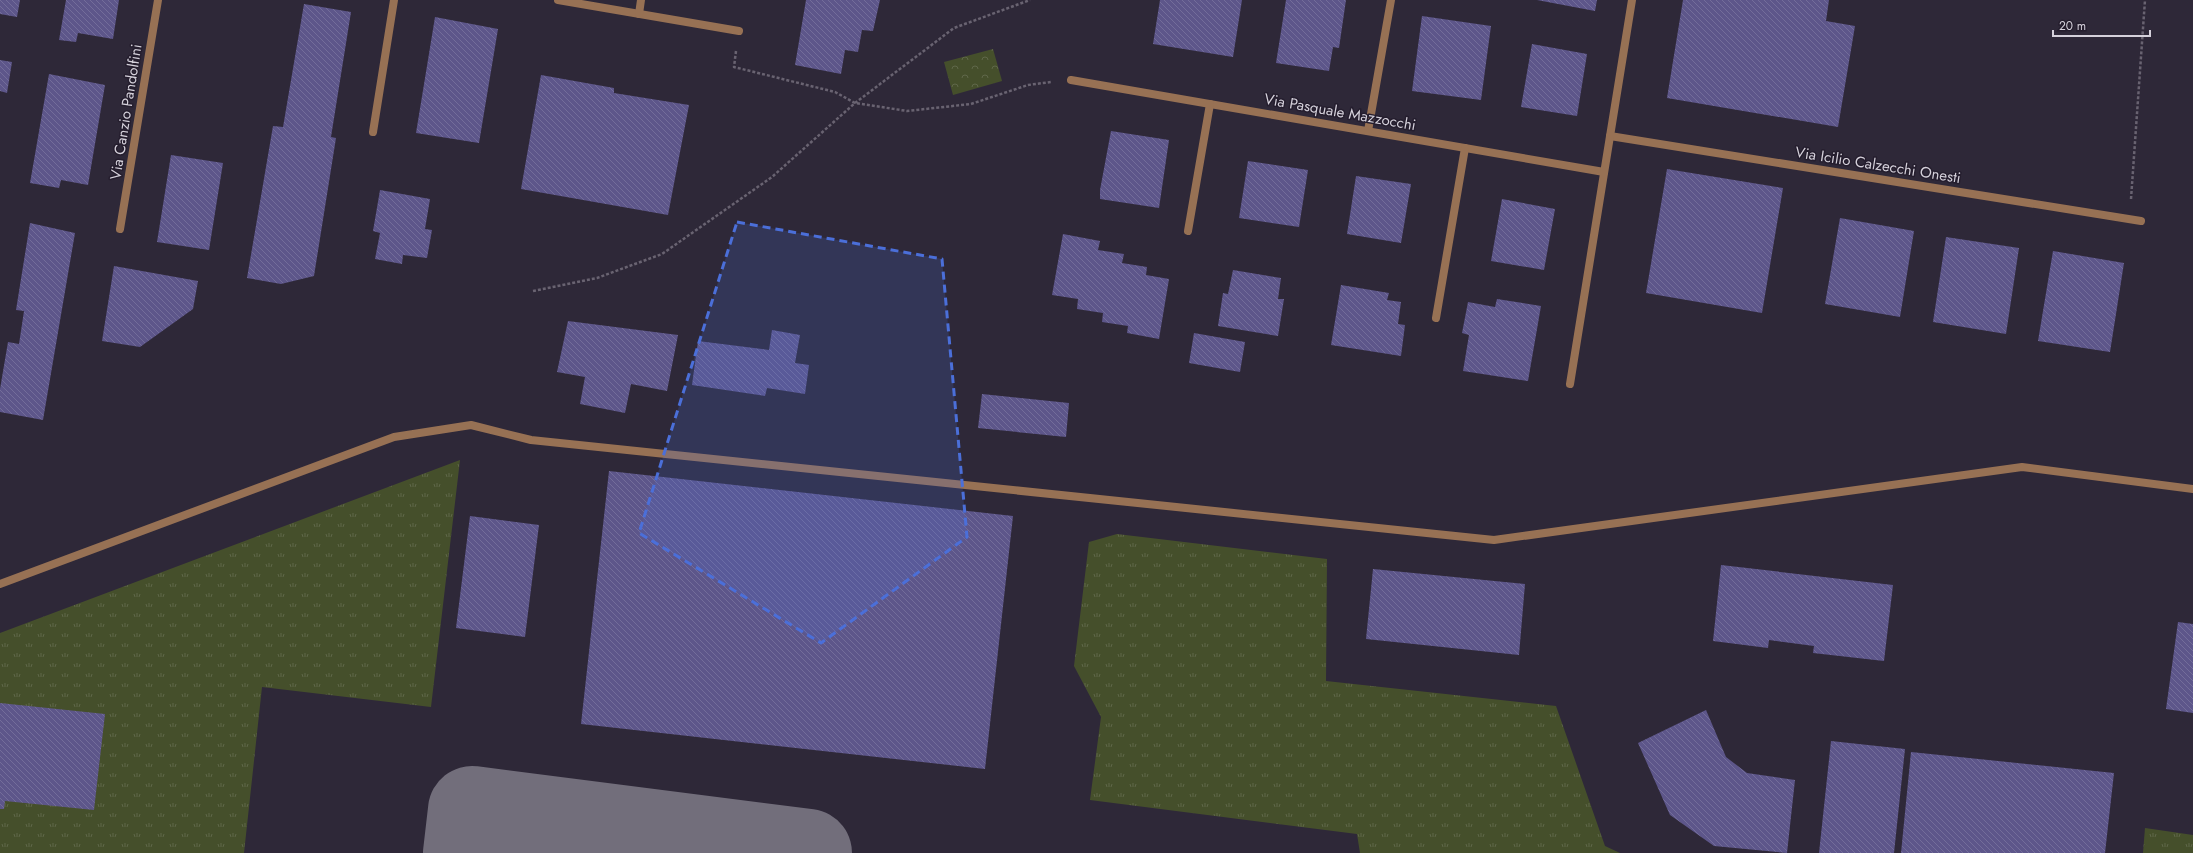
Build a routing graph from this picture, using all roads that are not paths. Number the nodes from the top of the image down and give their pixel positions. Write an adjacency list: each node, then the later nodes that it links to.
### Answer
1 (158, 0): 17 (street, Via Canzio Pandolfini)
2 (394, 0): 12 (street)
3 (558, 0): 7 (street)
4 (642, 0): 7 (street)
5 (1390, 0): 11 (street)
6 (1632, 0): 13 (street)
7 (639, 14): 8 (street)
8 (739, 31)
9 (1071, 80): 10 (street, Via Pasquale Mazzocchi)
10 (1210, 104): 11 (street, Via Pasquale Mazzocchi); 18 (street)
11 (1368, 131): 14 (street, Via Pasquale Mazzocchi)
12 (373, 132)
13 (1610, 136): 15 (street); 16 (street, Via Icilio Calzecchi Onesti)
14 (1465, 148): 15 (street, Via Pasquale Mazzocchi); 19 (street)
15 (1604, 172): 20 (street)
16 (2141, 221)
17 (120, 229)
18 (1188, 230)
19 (1436, 318)
20 (1570, 384)
21 (2193, 489): 22 (street)
22 (0, 584)

